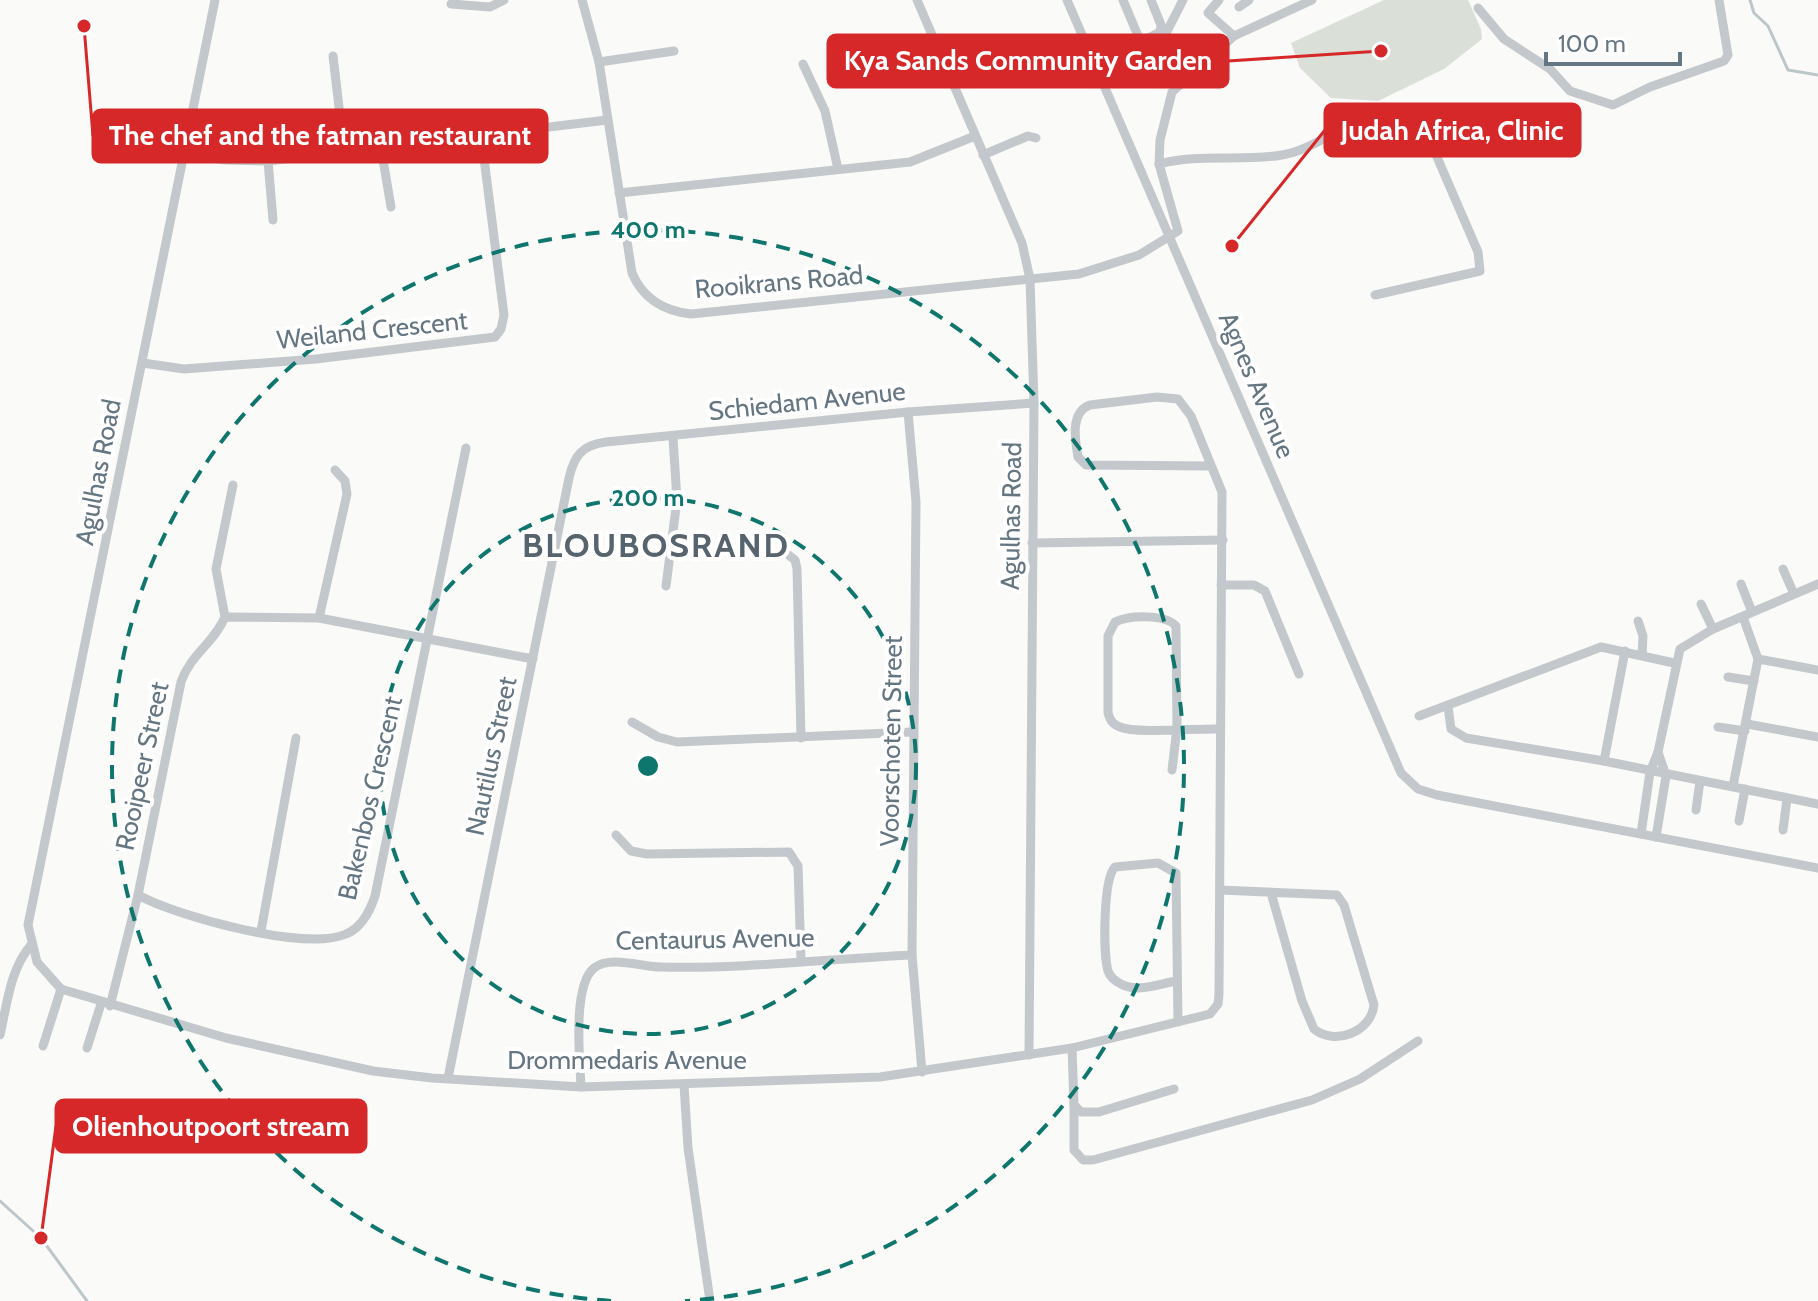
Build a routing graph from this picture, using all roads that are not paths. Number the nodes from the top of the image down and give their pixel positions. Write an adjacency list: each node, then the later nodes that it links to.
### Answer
1 (215, 0): 33 (street, Agulhas Road)
2 (504, 0): 14 (street)
3 (582, 0): 22 (street, Rooikrans Road)
4 (917, 0): 29 (street, Agulhas Road)
5 (1067, 0): 41 (street, Agnes Avenue)
6 (1123, 0): 18 (street)
7 (1151, 0): 18 (street)
8 (1183, 0): 24 (street)
9 (1219, 0): 17 (street)
10 (1249, 0): 15 (street)
11 (1312, 0): 13 (street)
12 (1719, 0): 16 (street)
13 (1297, 3): 17 (street)
14 (451, 4)
15 (1239, 7)
16 (1478, 8)
17 (1234, 36): 24 (street)
18 (1141, 43): 21 (street)
19 (674, 51): 22 (street)
20 (333, 56): 32 (street)
21 (1114, 56)
22 (599, 62): 26 (street, Rooikrans Road)
23 (803, 64): 37 (street)
24 (1176, 88): 36 (street)
25 (1459, 119): 27 (street)
26 (607, 120): 28 (street); 38 (street, Rooikrans Road)
27 (1424, 127): 36 (street); 43 (street)
28 (481, 135): 31 (street); 44 (street, Weiland Crescent)
29 (975, 136): 34 (street, Agulhas Road); 37 (street)
30 (1036, 138): 34 (street)
31 (381, 148): 32 (street); 39 (street)
32 (344, 150): 35 (street)
33 (183, 154): 35 (street); 44 (street, Agulhas Road)
34 (983, 155): 42 (street, Agulhas Road)
35 (268, 161): 40 (street)
36 (1159, 164): 41 (street)
37 (838, 169): 38 (street)
38 (619, 193): 42 (street, Rooikrans Road)
39 (391, 207)
40 (273, 220)
41 (1170, 239): 42 (street, Rooikrans Road); 102 (street, Agnes Avenue)
42 (1030, 279): 45 (street, Agulhas Road)
43 (1375, 295)
44 (143, 363): 110 (street, Agulhas Road)
45 (1034, 403): 46 (street, Schiedam Avenue); 54 (street, Agulhas Road)
46 (908, 412): 47 (street, Schiedam Avenue); 85 (street, Voorschoten Street)
47 (673, 438): 48 (street, Schiedam Avenue); 60 (street)
48 (586, 447): 71 (street, Nautilus Street)
49 (466, 448): 68 (street, Bakenbos Crescent)
50 (1211, 466): 50 (street); 53 (street)
51 (335, 470): 65 (street)
52 (233, 485): 64 (street)
53 (1223, 540): 54 (street); 59 (street)
54 (1032, 543): 123 (street, Agulhas Road)
55 (786, 553): 88 (street)
56 (1783, 569): 61 (street)
57 (1741, 584): 63 (street)
58 (1818, 584): 61 (street)
59 (1221, 585): 75 (street); 84 (street)
60 (666, 586)
61 (1794, 594): 63 (street)
62 (1701, 604): 67 (street)
63 (1748, 614): 67 (street); 72 (street)
64 (225, 617): 65 (street); 108 (street, Rooipeer Street)
65 (319, 618): 68 (street)
66 (1638, 621): 70 (street)
67 (1713, 629): 73 (street)
68 (428, 640): 71 (street); 109 (street, Bakenbos Crescent)
69 (1625, 651): 70 (street); 78 (street); 90 (street)
70 (1642, 655): 73 (street)
71 (533, 659): 125 (street, Nautilus Street)
72 (1758, 659): 74 (street); 77 (street)
73 (1674, 663): 89 (street)
74 (1818, 670)
75 (1299, 674)
76 (1728, 677): 77 (street)
77 (1754, 681): 83 (street)
78 (1448, 706): 79 (street); 90 (street)
79 (1419, 716)
80 (632, 722): 88 (street)
81 (1718, 727): 83 (street)
82 (1177, 728): 82 (street); 84 (street); 91 (street)
83 (1746, 728): 86 (street); 95 (street)
84 (1220, 729): 106 (street)
85 (912, 732): 88 (street); 111 (street, Voorschoten Street)
86 (1818, 737)
87 (296, 738): 109 (street)
88 (801, 738)
89 (1658, 752): 92 (street); 93 (street)
90 (1604, 761): 92 (street)
91 (1172, 770)
92 (1650, 772): 93 (street); 102 (street)
93 (1666, 776): 94 (street); 104 (street)
94 (1700, 781): 95 (street); 99 (street)
95 (1733, 786): 96 (street)
96 (1745, 789): 97 (street); 100 (street)
97 (1787, 799): 98 (street); 101 (street)
98 (1818, 804)
99 (1696, 810)
100 (1739, 821)
101 (1783, 830)
102 (1641, 834): 104 (street)
103 (616, 835): 112 (street)
104 (1656, 837): 105 (street)
105 (1818, 868)
106 (1220, 890): 107 (street); 117 (street, Drommedaris Avenue)
107 (1271, 893): 107 (street)
108 (138, 895): 109 (street, Bakenbos Crescent); 116 (street, Rooipeer Street)
109 (261, 931)
110 (32, 949): 114 (street); 115 (street)
111 (912, 955): 112 (street, Centaurus Avenue); 124 (street, Voorschoten Street)
112 (801, 960): 127 (street, Centaurus Avenue)
113 (1176, 981): 113 (street); 117 (street)
114 (61, 989): 116 (street, Drommedaris Avenue); 120 (street)
115 (4, 1001): 118 (street)
116 (106, 1005): 121 (street, Rooipeer Street); 125 (street, Drommedaris Avenue)
117 (1178, 1022): 122 (street, Drommedaris Avenue)
118 (0, 1035)
119 (1418, 1041): 129 (street)
120 (43, 1046)
121 (87, 1048)
122 (1072, 1048): 123 (street, Drommedaris Avenue); 129 (street)
123 (1029, 1055): 124 (street, Drommedaris Avenue)
124 (922, 1072): 126 (street, Drommedaris Avenue)
125 (448, 1078): 127 (street, Drommedaris Avenue)
126 (684, 1085): 127 (street, Drommedaris Avenue); 130 (street)
127 (581, 1087)
128 (1174, 1089): 129 (street)
129 (1074, 1105)
130 (710, 1301)

